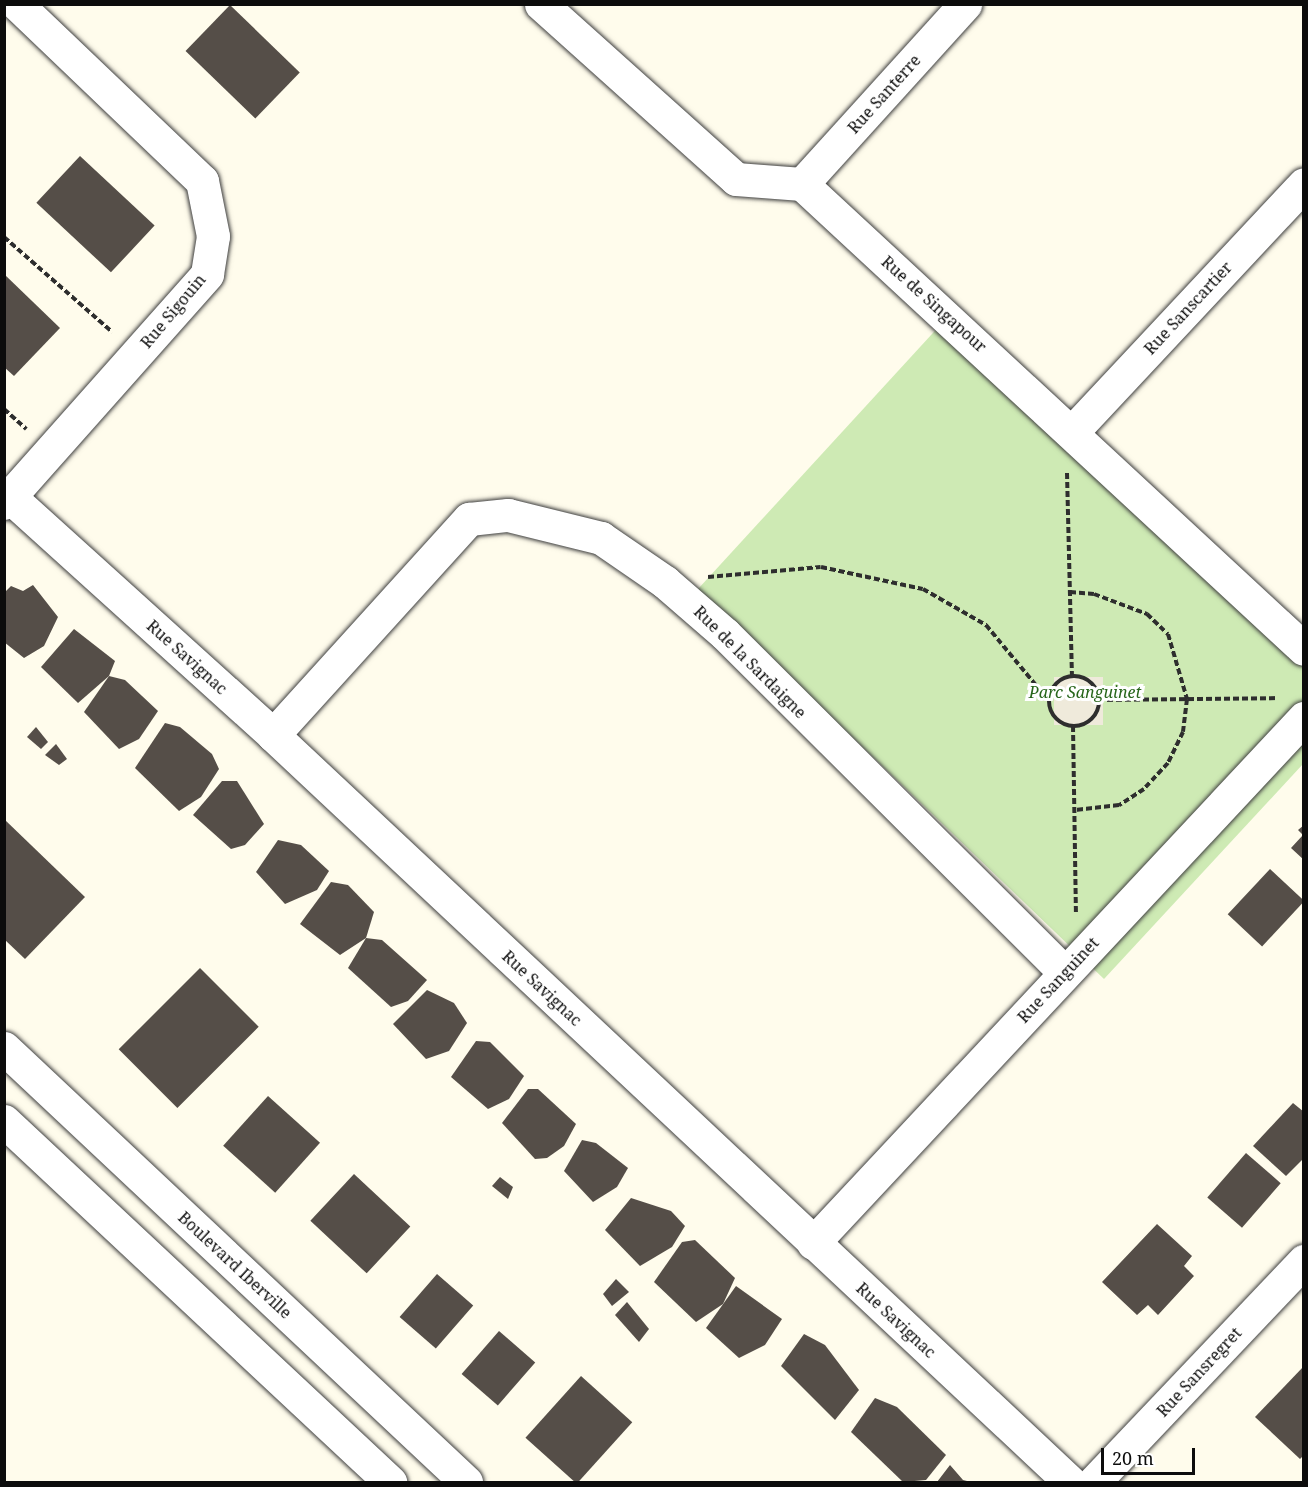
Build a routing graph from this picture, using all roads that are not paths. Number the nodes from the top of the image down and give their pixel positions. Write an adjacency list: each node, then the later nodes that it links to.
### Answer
1 (17, 4): 7 (street, Rue Sigouin)
2 (542, 4): 4 (street)
3 (965, 4): 4 (street, Rue Santerre)
4 (802, 184): 6 (street, Rue de Singapour)
5 (1304, 184): 6 (street, Rue Sanscartier)
6 (1069, 428): 8 (street, Rue de Singapour)
7 (7, 500): 10 (street, Rue Savignac)
8 (1304, 649)
9 (1298, 708): 11 (street, Rue Sanguinet)
10 (273, 735): 11 (street, Rue de la Sardaigne); 14 (street, Rue Savignac)
11 (1070, 966): 14 (street, Rue Sanguinet)
12 (4, 1048): 17 (street, Boulevard Iberville)
13 (4, 1121): 16 (street)
14 (813, 1243): 18 (street, Rue Savignac)
15 (1304, 1261): 19 (street, Rue Sansregret)
16 (390, 1482)
17 (466, 1482)
18 (1070, 1482)
19 (1094, 1482)

